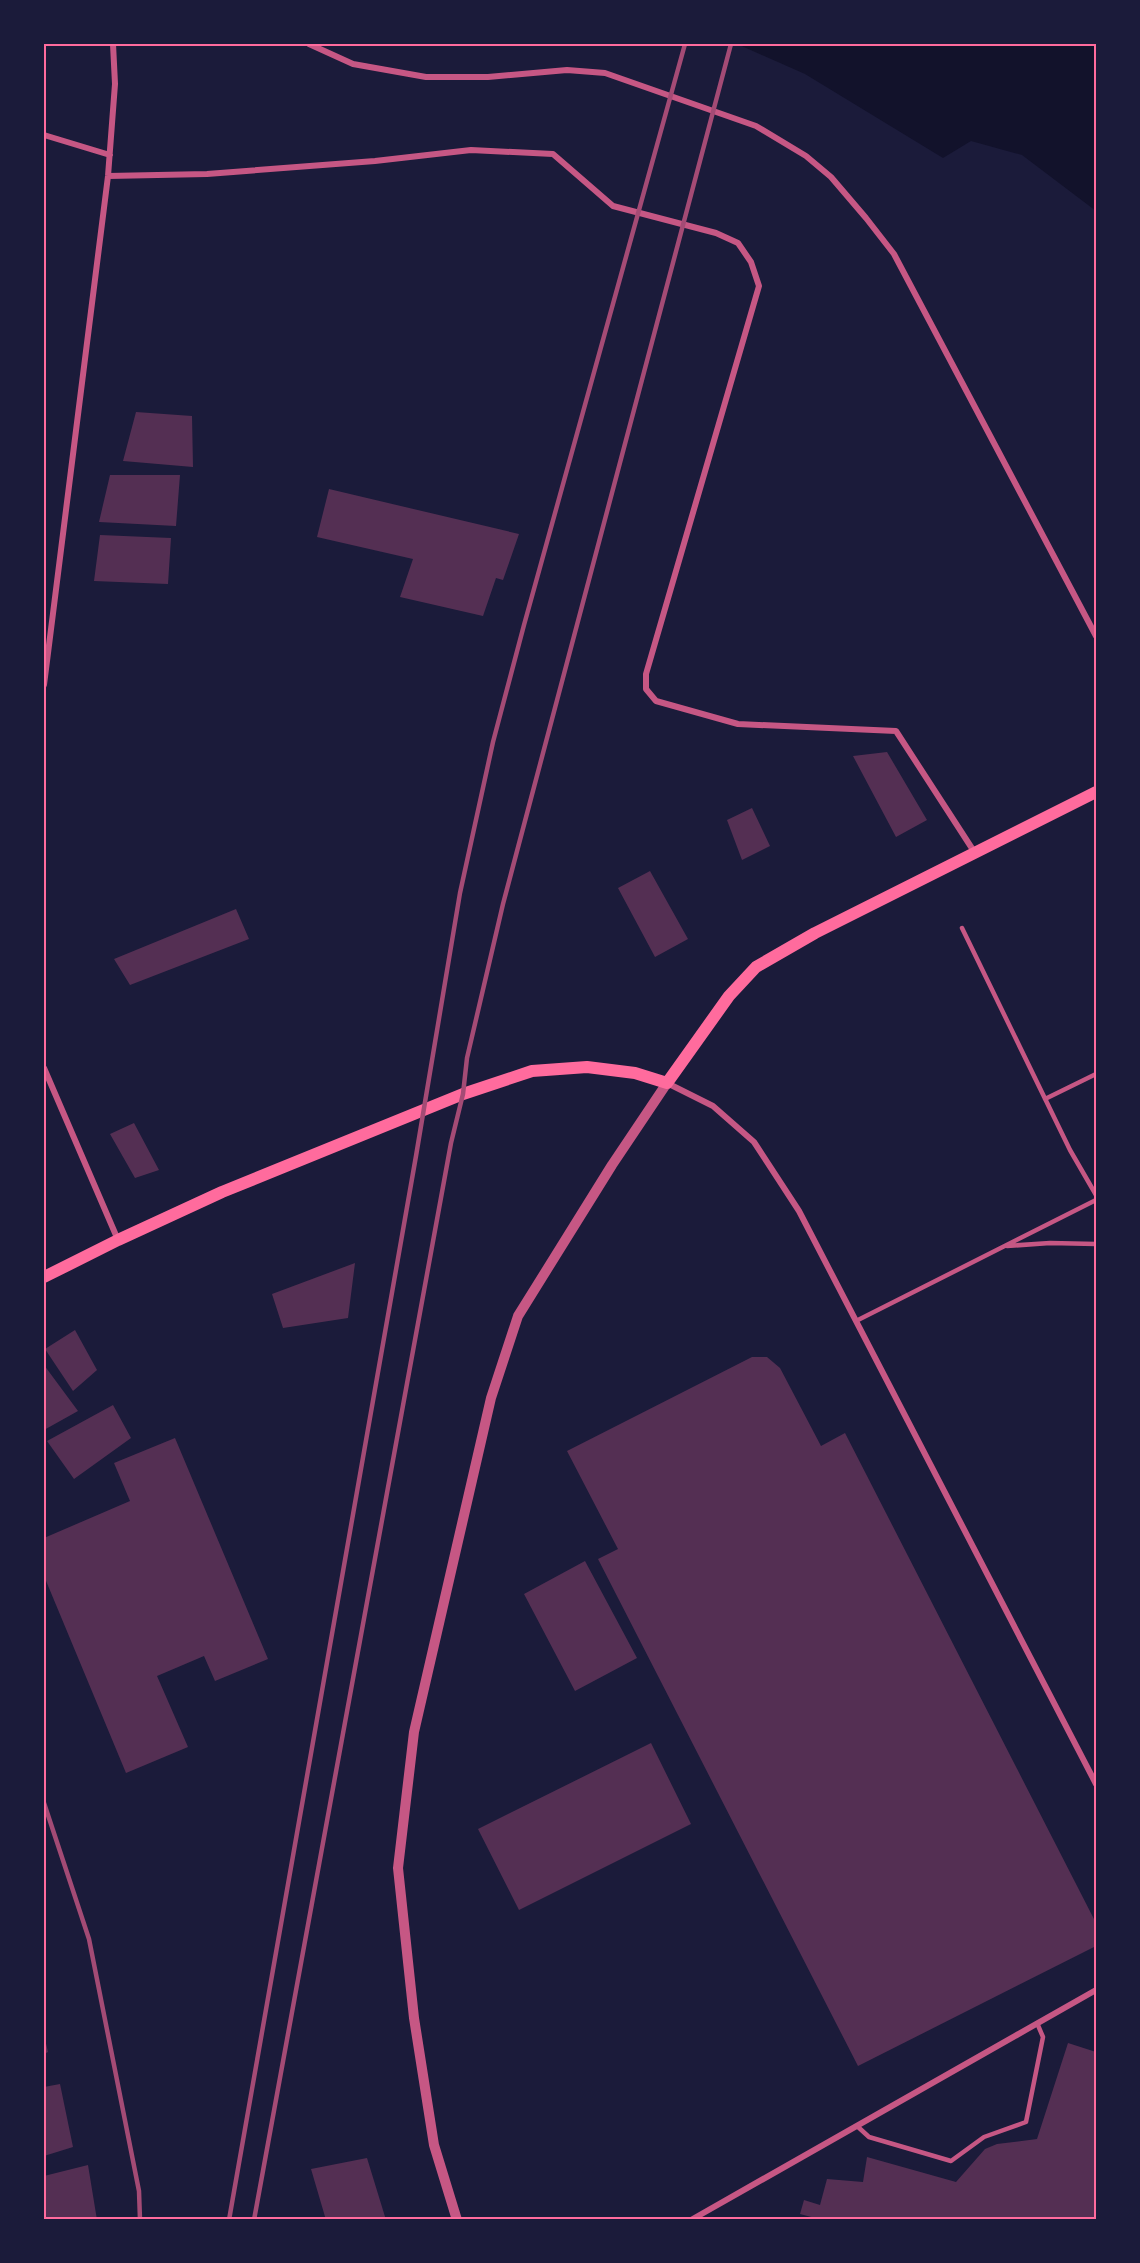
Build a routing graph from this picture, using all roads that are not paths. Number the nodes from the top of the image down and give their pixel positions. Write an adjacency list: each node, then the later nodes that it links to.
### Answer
1 (113, 44): 4 (street)
2 (309, 44): 6 (street)
3 (44, 135): 4 (street)
4 (110, 155): 5 (street)
5 (108, 176): 7 (street); 9 (street)
6 (1096, 636)
7 (44, 685)
8 (1096, 792): 9 (main road)
9 (975, 853): 13 (main road)
10 (962, 928): 14 (lane)
11 (44, 1068): 16 (street)
12 (1096, 1074): 14 (lane)
13 (667, 1083): 16 (main road); 20 (street); 25 (street)
14 (1045, 1099): 15 (lane)
15 (1096, 1198): 18 (lane)
16 (118, 1240): 19 (main road)
17 (1096, 1244): 18 (lane)
18 (1004, 1246): 20 (lane)
19 (44, 1277)
20 (856, 1321): 21 (street)
21 (1096, 1784)
22 (1096, 1990): 23 (street)
23 (1037, 2023): 24 (street); 24 (lane)
24 (857, 2126): 26 (street)
25 (457, 2220)
26 (691, 2220)

